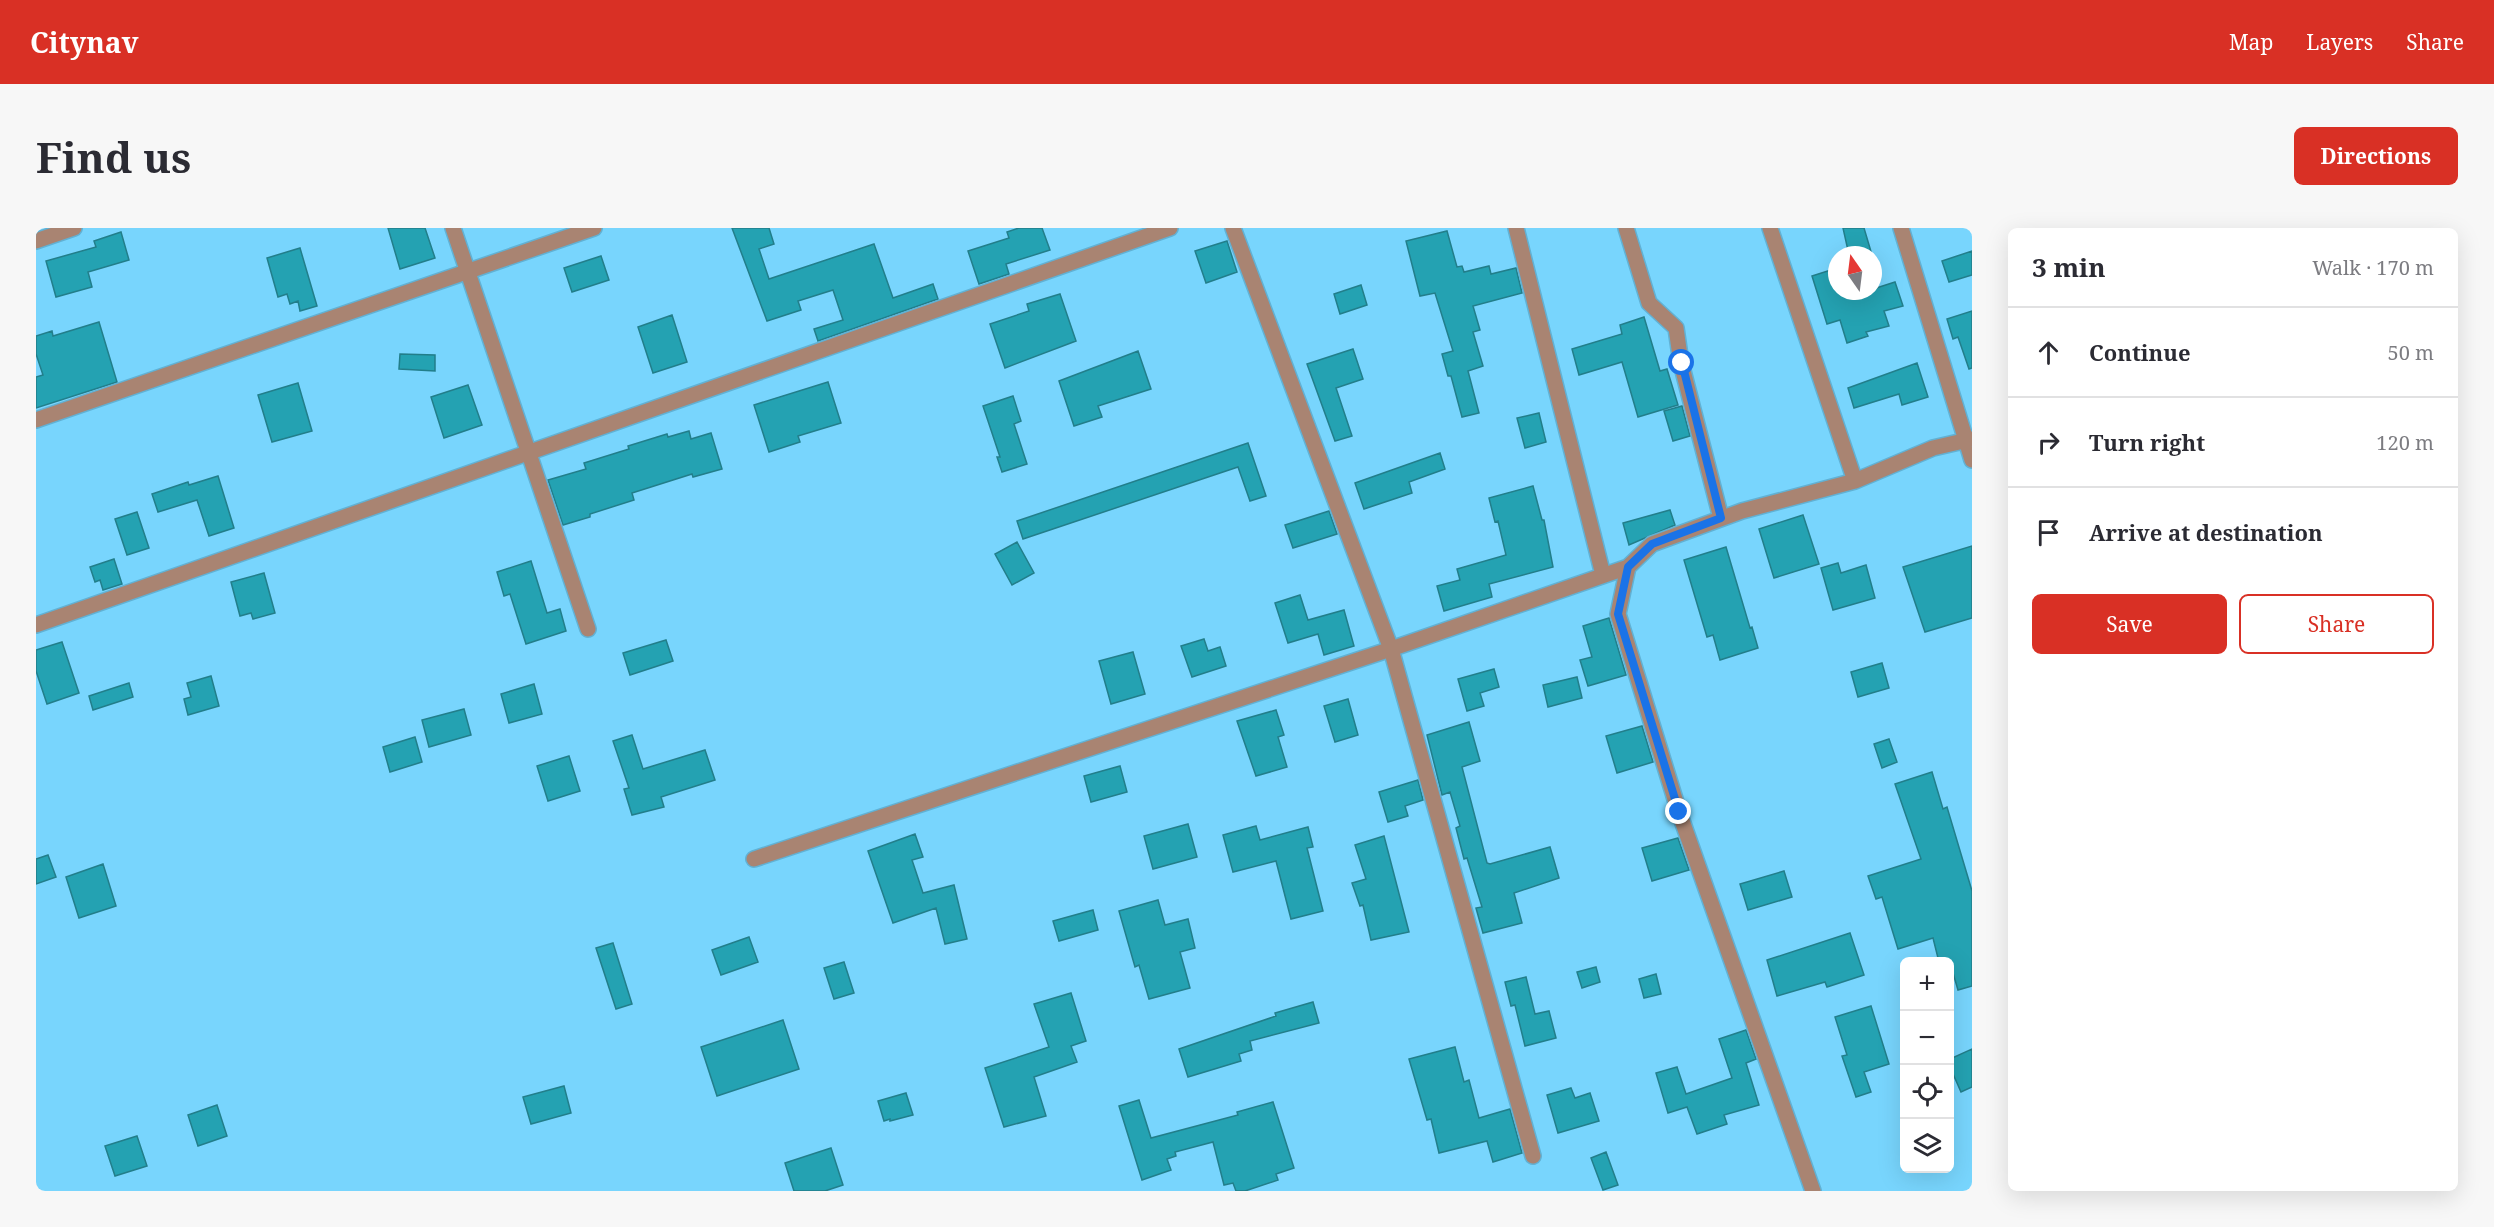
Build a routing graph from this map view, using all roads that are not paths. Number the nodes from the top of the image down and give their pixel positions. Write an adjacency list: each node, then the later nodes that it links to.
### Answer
1 (74, 228): 10 (street)
2 (453, 228): 11 (street)
3 (594, 228): 11 (street)
4 (1170, 228): 14 (street)
5 (1233, 228): 22 (street)
6 (1516, 228): 19 (street)
7 (1626, 228): 17 (street)
8 (1770, 228): 16 (street)
9 (1902, 228): 13 (street)
10 (36, 241)
11 (466, 272): 12 (street); 14 (street)
12 (36, 420)
13 (1969, 440): 15 (street); 16 (street)
14 (529, 454): 20 (street); 21 (street)
15 (1972, 460)
16 (1855, 480): 17 (street)
17 (1721, 518): 18 (street)
18 (1628, 567): 19 (street); 25 (street)
19 (1603, 575): 22 (street)
20 (36, 625)
21 (588, 629)
22 (1391, 649): 23 (street); 24 (street)
23 (754, 859)
24 (1533, 1156)
25 (1813, 1191)

